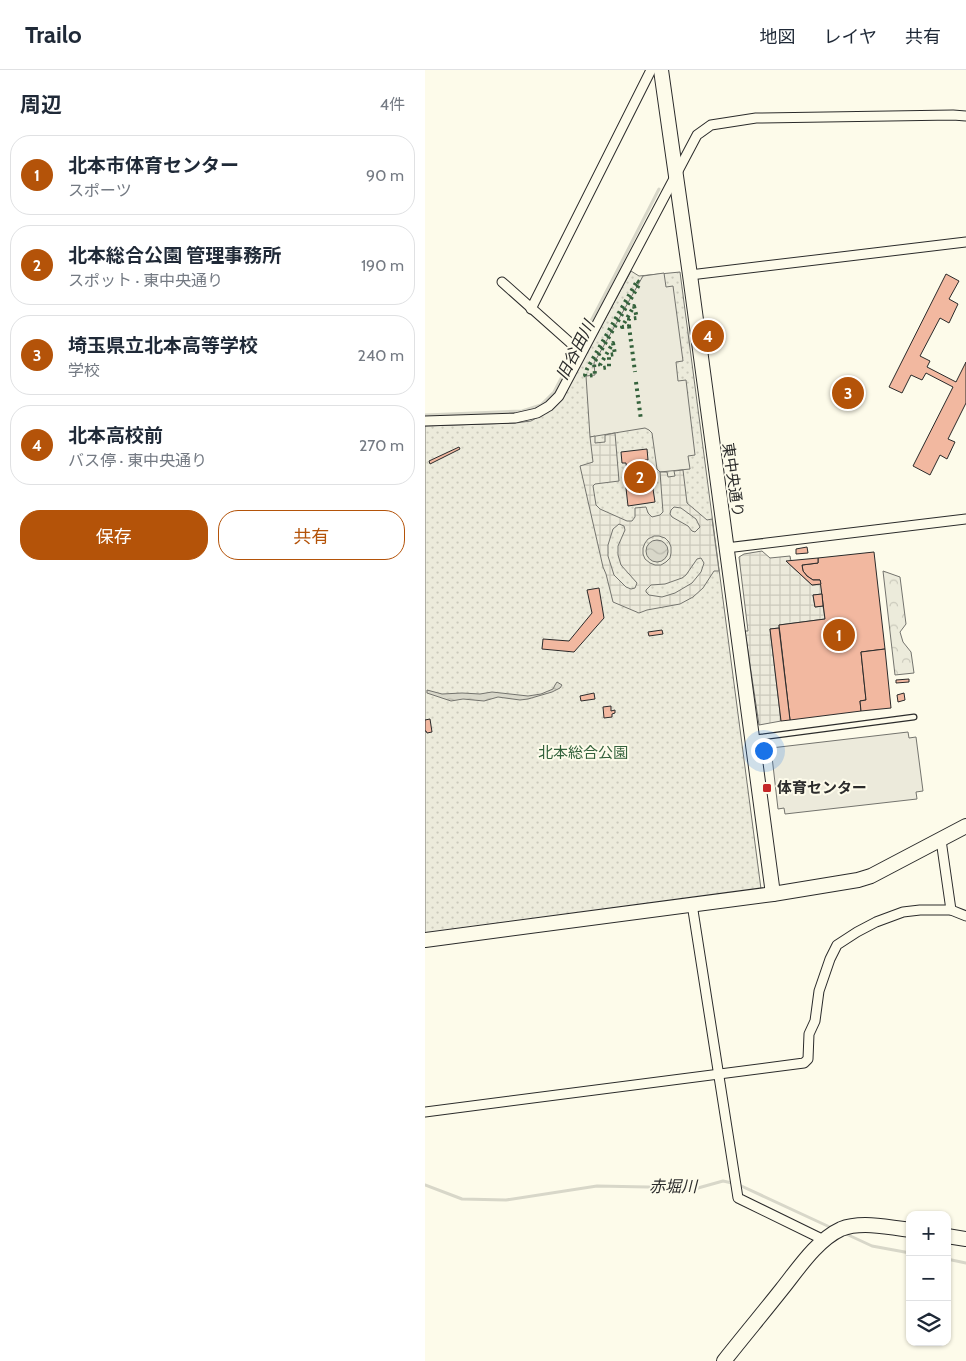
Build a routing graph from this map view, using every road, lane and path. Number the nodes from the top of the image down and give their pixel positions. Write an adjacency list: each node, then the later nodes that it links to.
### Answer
1 (651, 70): 8 (street)
2 (661, 70): 4 (street, 東中央通り)
3 (966, 116): 4 (street)
4 (676, 174): 6 (street, 東中央通り); 9 (street)
5 (966, 242): 6 (street)
6 (690, 275): 12 (street, 東中央通り)
7 (502, 282): 8 (street)
8 (531, 309): 9 (street)
9 (582, 350): 10 (street)
10 (425, 421)
11 (966, 519): 12 (street)
12 (726, 548): 14 (street, 東中央通り)
13 (914, 717): 14 (lane)
14 (752, 738): 17 (street, 東中央通り)
15 (966, 826): 16 (street)
16 (941, 840): 17 (street); 19 (street)
17 (773, 894): 18 (street)
18 (692, 904): 21 (street); 22 (street)
19 (951, 910): 20 (street); 22 (street)
20 (966, 916)
21 (425, 940)
22 (719, 1074): 23 (street); 27 (street)
23 (425, 1112)
24 (906, 1229): 27 (street)
25 (951, 1237): 26 (street)
26 (966, 1239)
27 (824, 1240): 28 (street)
28 (724, 1361)

